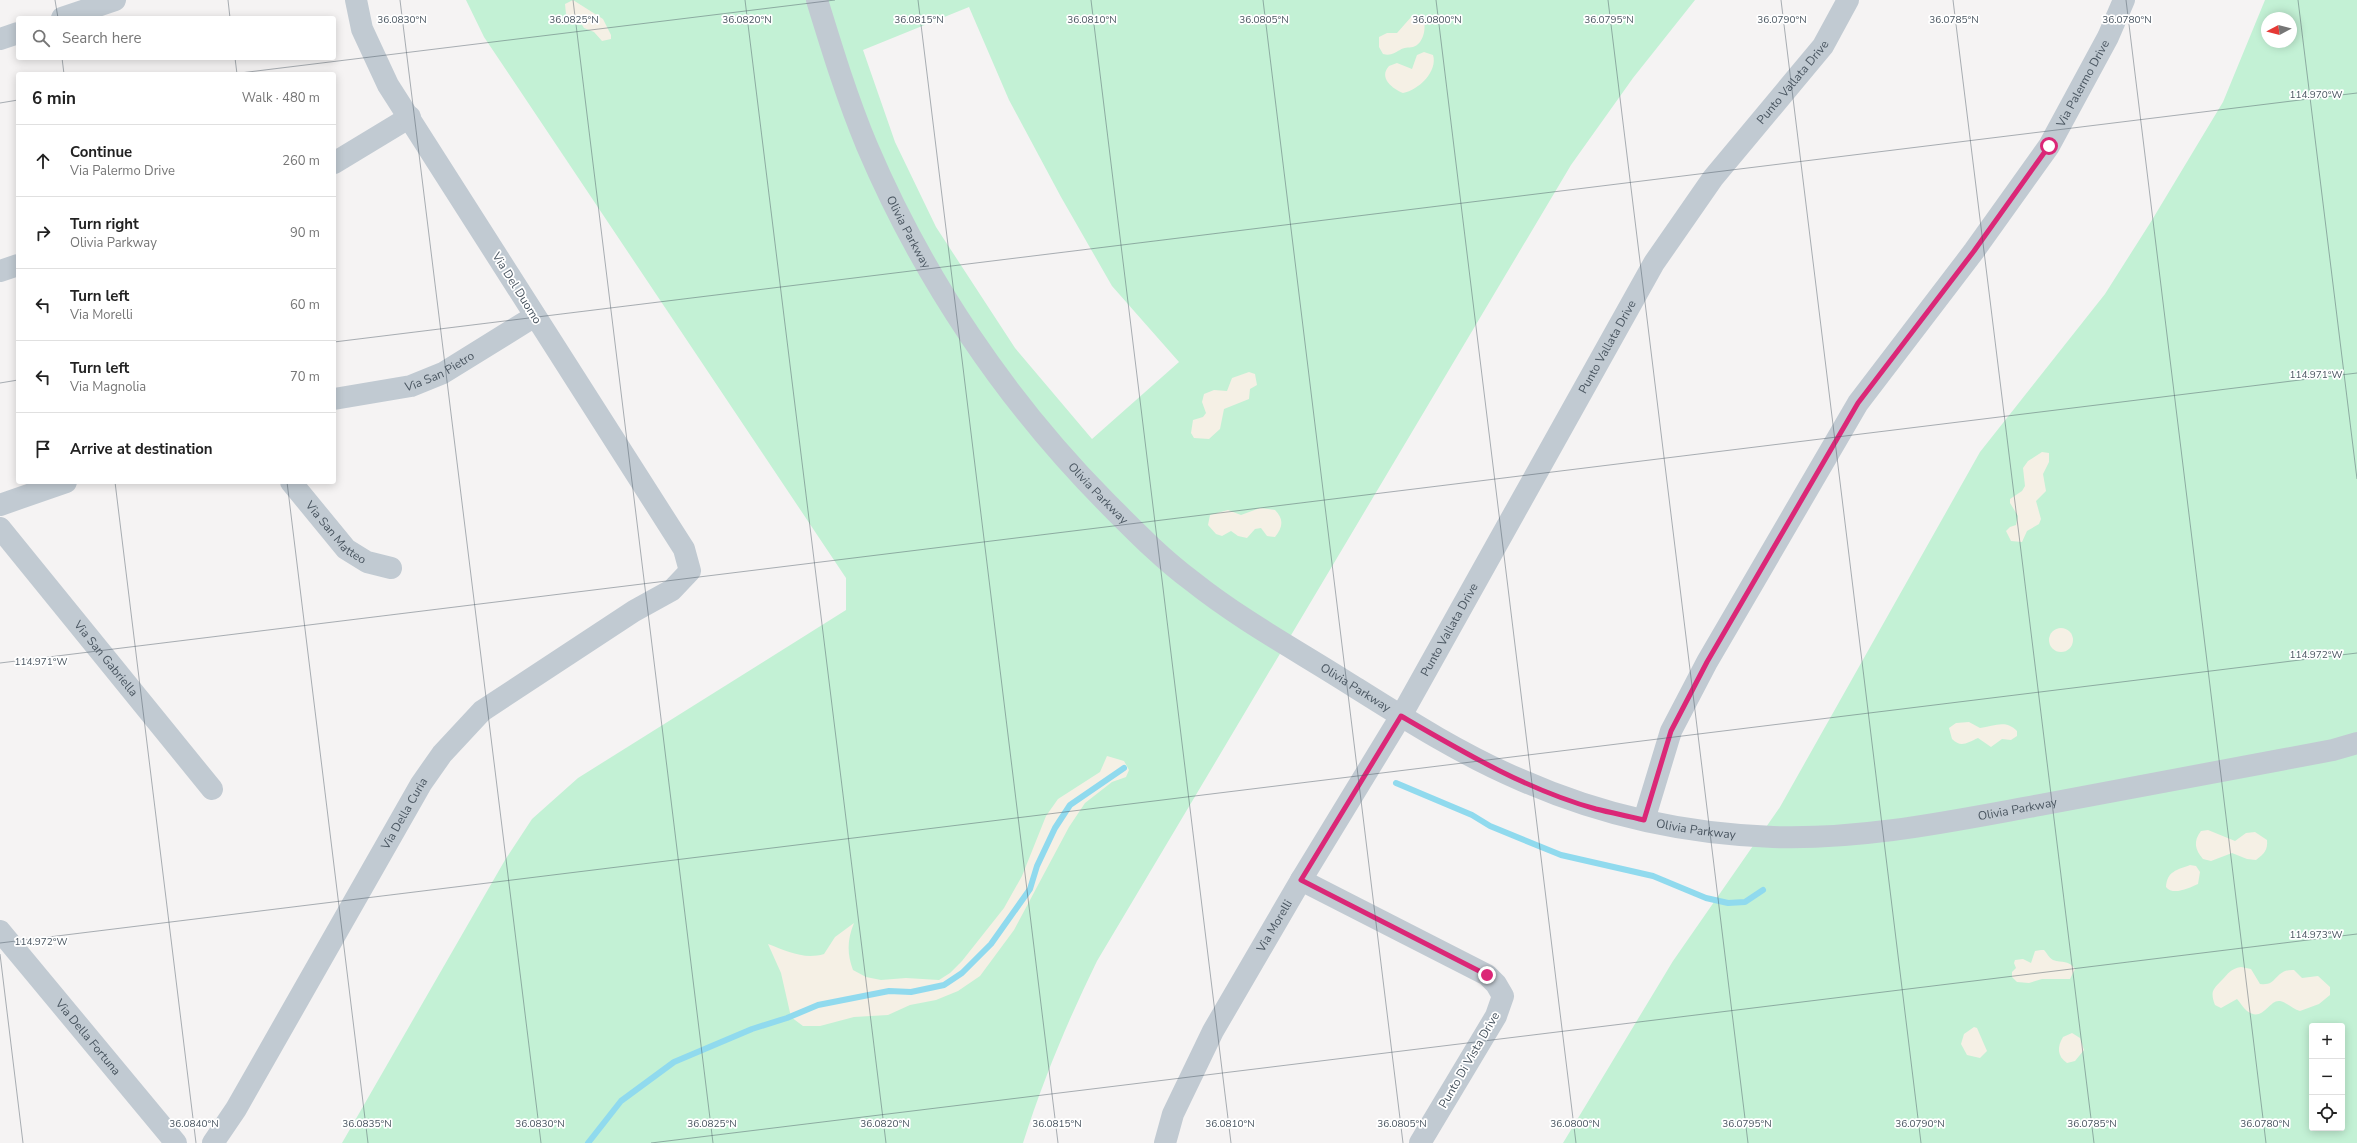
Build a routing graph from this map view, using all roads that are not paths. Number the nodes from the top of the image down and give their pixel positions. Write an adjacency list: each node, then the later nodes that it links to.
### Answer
1 (115, 0): 6 (street)
2 (356, 0): 9 (street, Via Del Duomo)
3 (817, 0): 21 (street, Olivia Parkway)
4 (1848, 0): 21 (street, Punto Vallata Drive)
5 (2124, 0): 24 (street, Via Palermo Drive)
6 (68, 16)
7 (16, 34): 8 (street)
8 (0, 39)
9 (410, 117): 10 (street); 13 (street, Via Del Duomo)
10 (336, 162)
11 (16, 266): 12 (street)
12 (0, 271)
13 (535, 316): 14 (street, Via San Pietro); 20 (street, Via Del Duomo)
14 (336, 399)
15 (60, 484): 17 (street)
16 (293, 484): 19 (street, Via San Matteo)
17 (0, 505)
18 (0, 528): 23 (street, Via San Gabriella)
19 (391, 568)
20 (690, 571): 28 (street, Via Della Curia)
21 (1401, 716): 24 (street, Olivia Parkway); 25 (street, Via Morelli)
22 (2357, 743): 24 (street, Olivia Parkway)
23 (212, 789)
24 (1644, 820)
25 (1301, 880): 29 (street, Via Morelli); 30 (street, Punto Di Vista Drive)
26 (0, 931): 27 (street, Via Della Fortuna)
27 (176, 1143)
28 (213, 1143)
29 (1165, 1143)
30 (1420, 1143)

